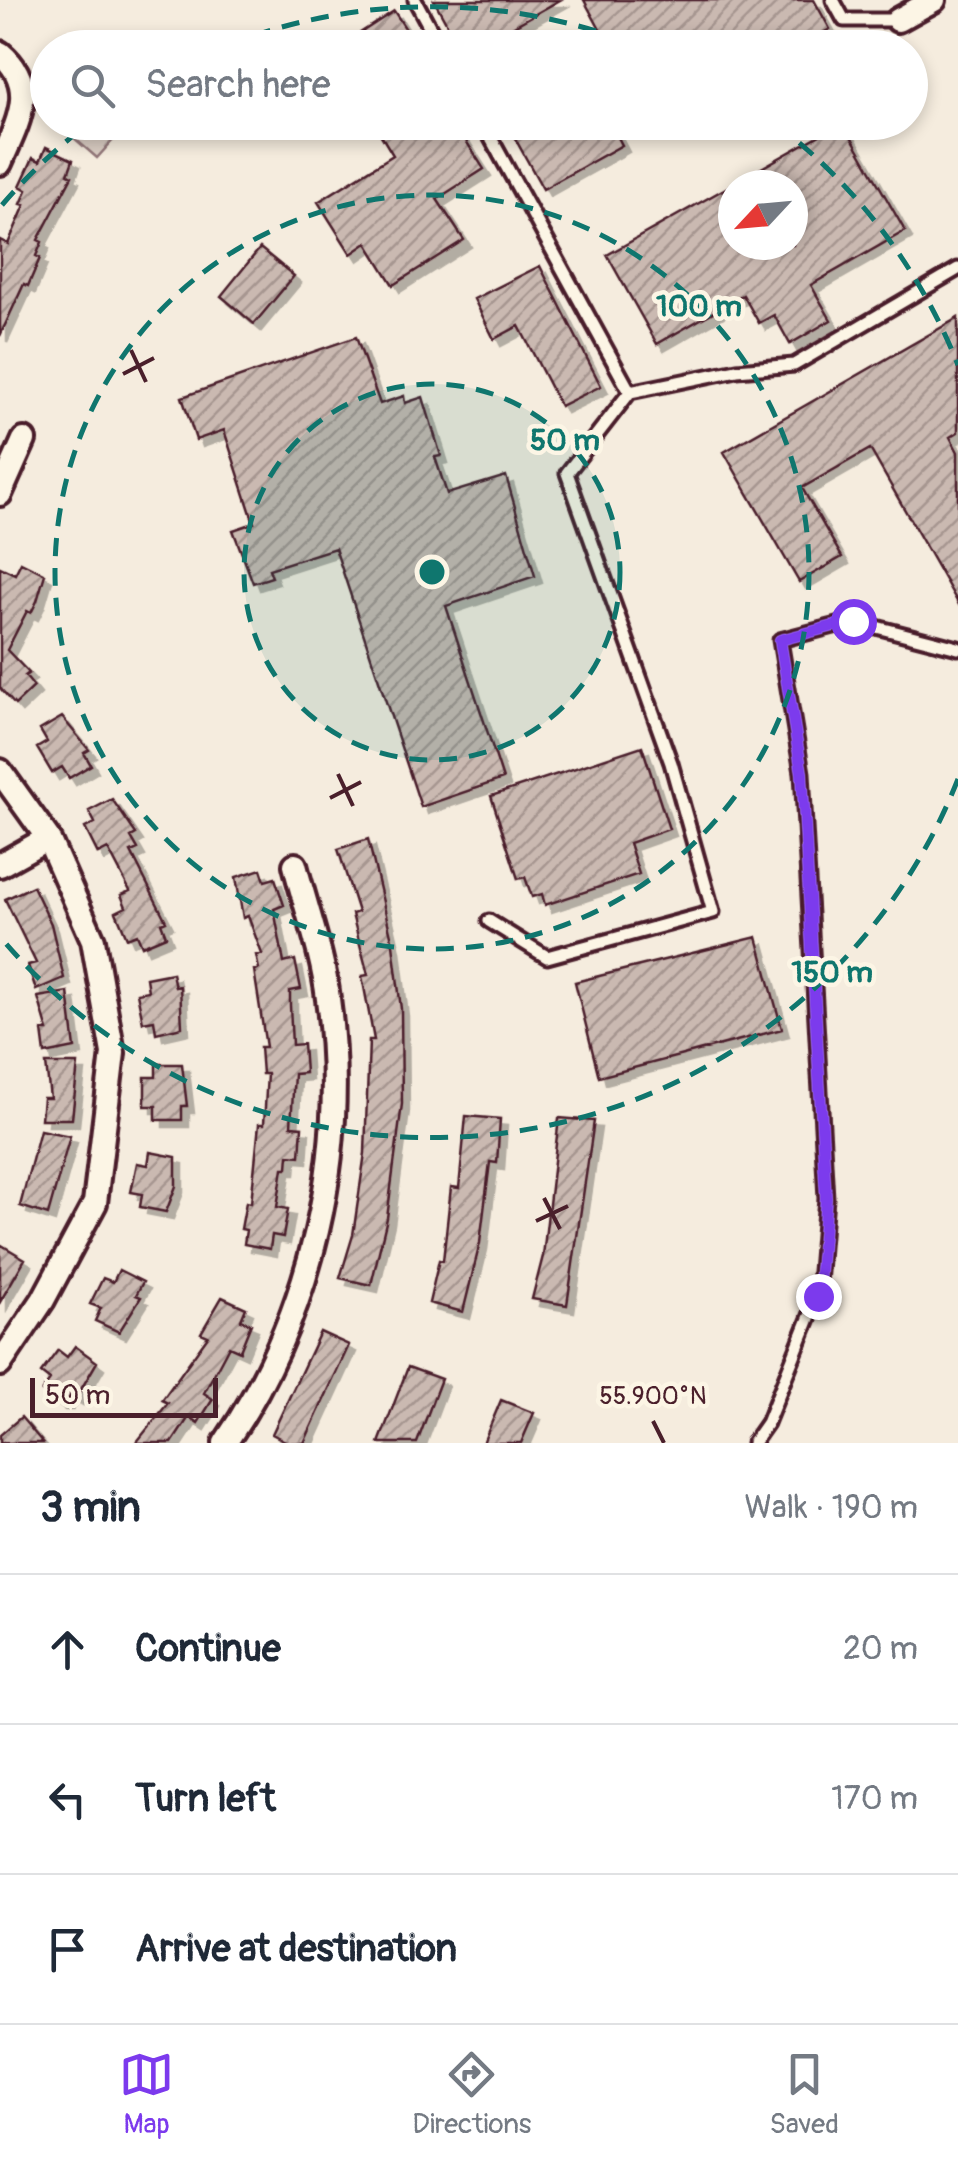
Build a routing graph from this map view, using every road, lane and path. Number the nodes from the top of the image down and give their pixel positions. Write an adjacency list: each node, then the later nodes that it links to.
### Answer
1 (416, 0): 5 (lane)
2 (833, 0): 4 (lane)
3 (934, 0): 4 (street)
4 (898, 20)
5 (432, 30)
6 (0, 53): 8 (street)
7 (492, 140): 10 (lane)
8 (0, 164)
9 (958, 269): 10 (lane)
10 (630, 392): 18 (lane)
11 (24, 440): 12 (street)
12 (0, 494)
13 (958, 648): 21 (lane)
14 (0, 771): 15 (street)
15 (48, 838): 16 (street); 19 (street)
16 (0, 866)
17 (295, 866): 20 (street)
18 (489, 921)
19 (0, 1364)
20 (225, 1443)
21 (753, 1443)

